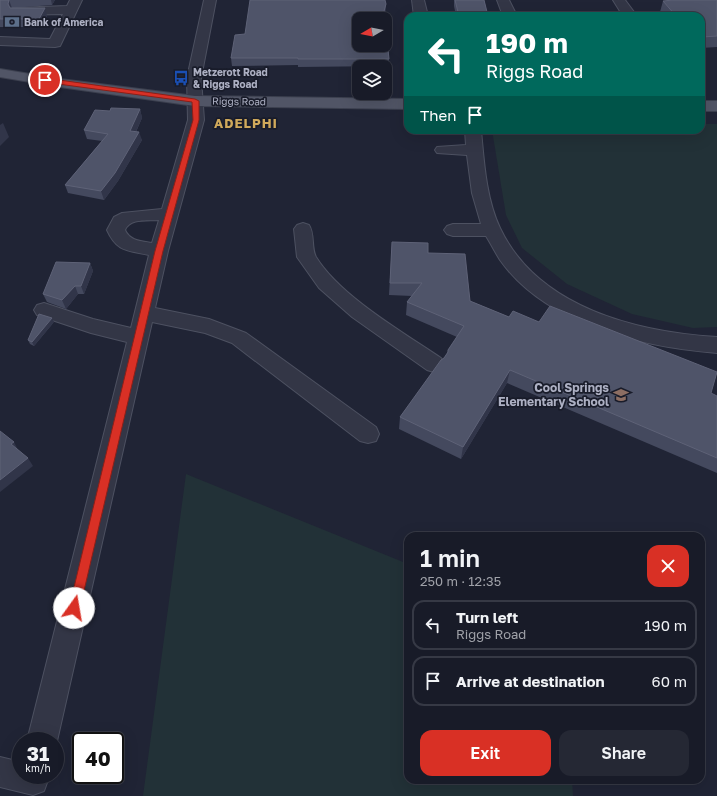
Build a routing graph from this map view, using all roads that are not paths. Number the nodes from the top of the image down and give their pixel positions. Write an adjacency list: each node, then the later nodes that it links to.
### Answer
1 (210, 0): 12 (street)
2 (418, 0): 7 (street)
3 (503, 0): 8 (street)
4 (619, 0): 9 (street)
5 (73, 5): 6 (street); 10 (street)
6 (18, 11)
7 (420, 12)
8 (508, 12)
9 (627, 12)
10 (0, 41)
11 (0, 72): 12 (main road, Riggs Road)
12 (195, 101): 13 (main road, Riggs Road); 19 (street)
13 (404, 104)
14 (705, 106): 15 (main road)
15 (717, 106)
16 (473, 134): 18 (street)
17 (443, 150): 18 (street)
18 (475, 150): 22 (street)
19 (170, 214): 23 (street); 23 (street)
20 (303, 229): 27 (street)
21 (453, 230): 22 (street)
22 (492, 230): 26 (street)
23 (159, 251): 25 (street)
24 (44, 310): 25 (street)
25 (142, 325): 28 (street); 29 (street)
26 (717, 345)
27 (434, 364)
28 (368, 434)
29 (44, 732)
30 (0, 772): 31 (street)
31 (12, 776)

